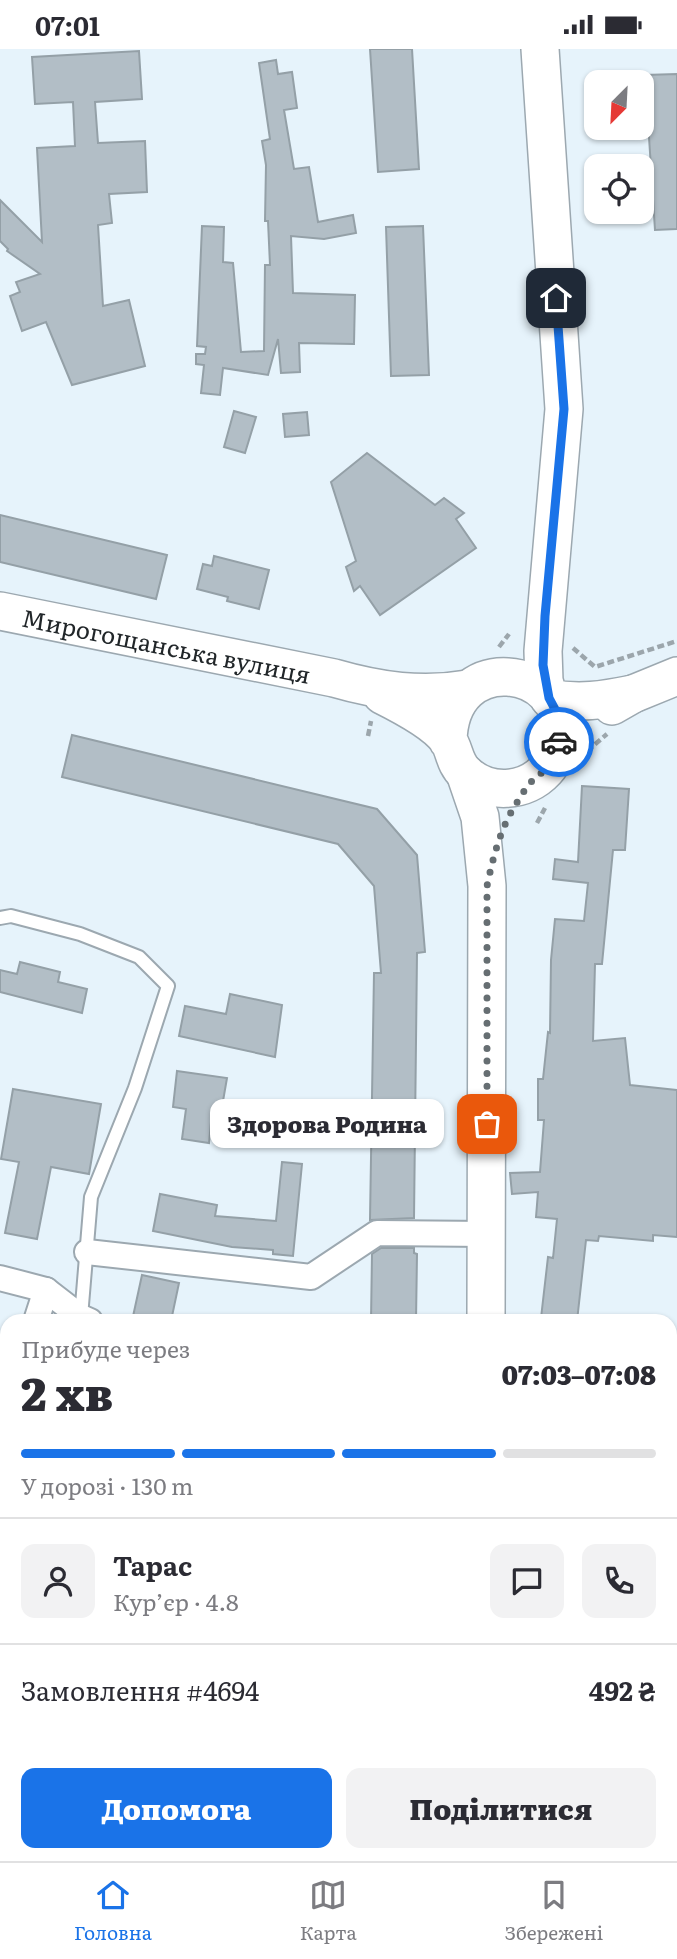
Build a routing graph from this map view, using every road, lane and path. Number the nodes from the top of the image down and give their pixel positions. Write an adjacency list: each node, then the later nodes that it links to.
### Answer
1 (540, 49): 3 (main road)
2 (0, 611): 9 (main road, Мирогощанська вулиця)
3 (545, 616): 7 (main road); 10 (main road)
4 (677, 641): 5 (path)
5 (568, 644)
6 (677, 676): 8 (main road)
7 (480, 683): 9 (main road); 10 (main road); 12 (main road)
8 (633, 694): 10 (main road); 13 (main road)
9 (360, 695): 11 (path); 12 (main road)
10 (549, 698): 13 (main road)
11 (368, 736)
12 (449, 741): 14 (main road)
13 (559, 747): 15 (main road)
14 (465, 773): 15 (main road); 16 (main road)
15 (531, 782): 16 (main road)
16 (487, 886): 18 (main road)
17 (0, 918): 19 (lane)
18 (487, 1234): 19 (street); 25 (main road)
19 (86, 1252): 24 (lane)
20 (0, 1278): 21 (street)
21 (47, 1290): 22 (street); 23 (street)
22 (38, 1314)
23 (79, 1314)
24 (86, 1314)
25 (486, 1314)

